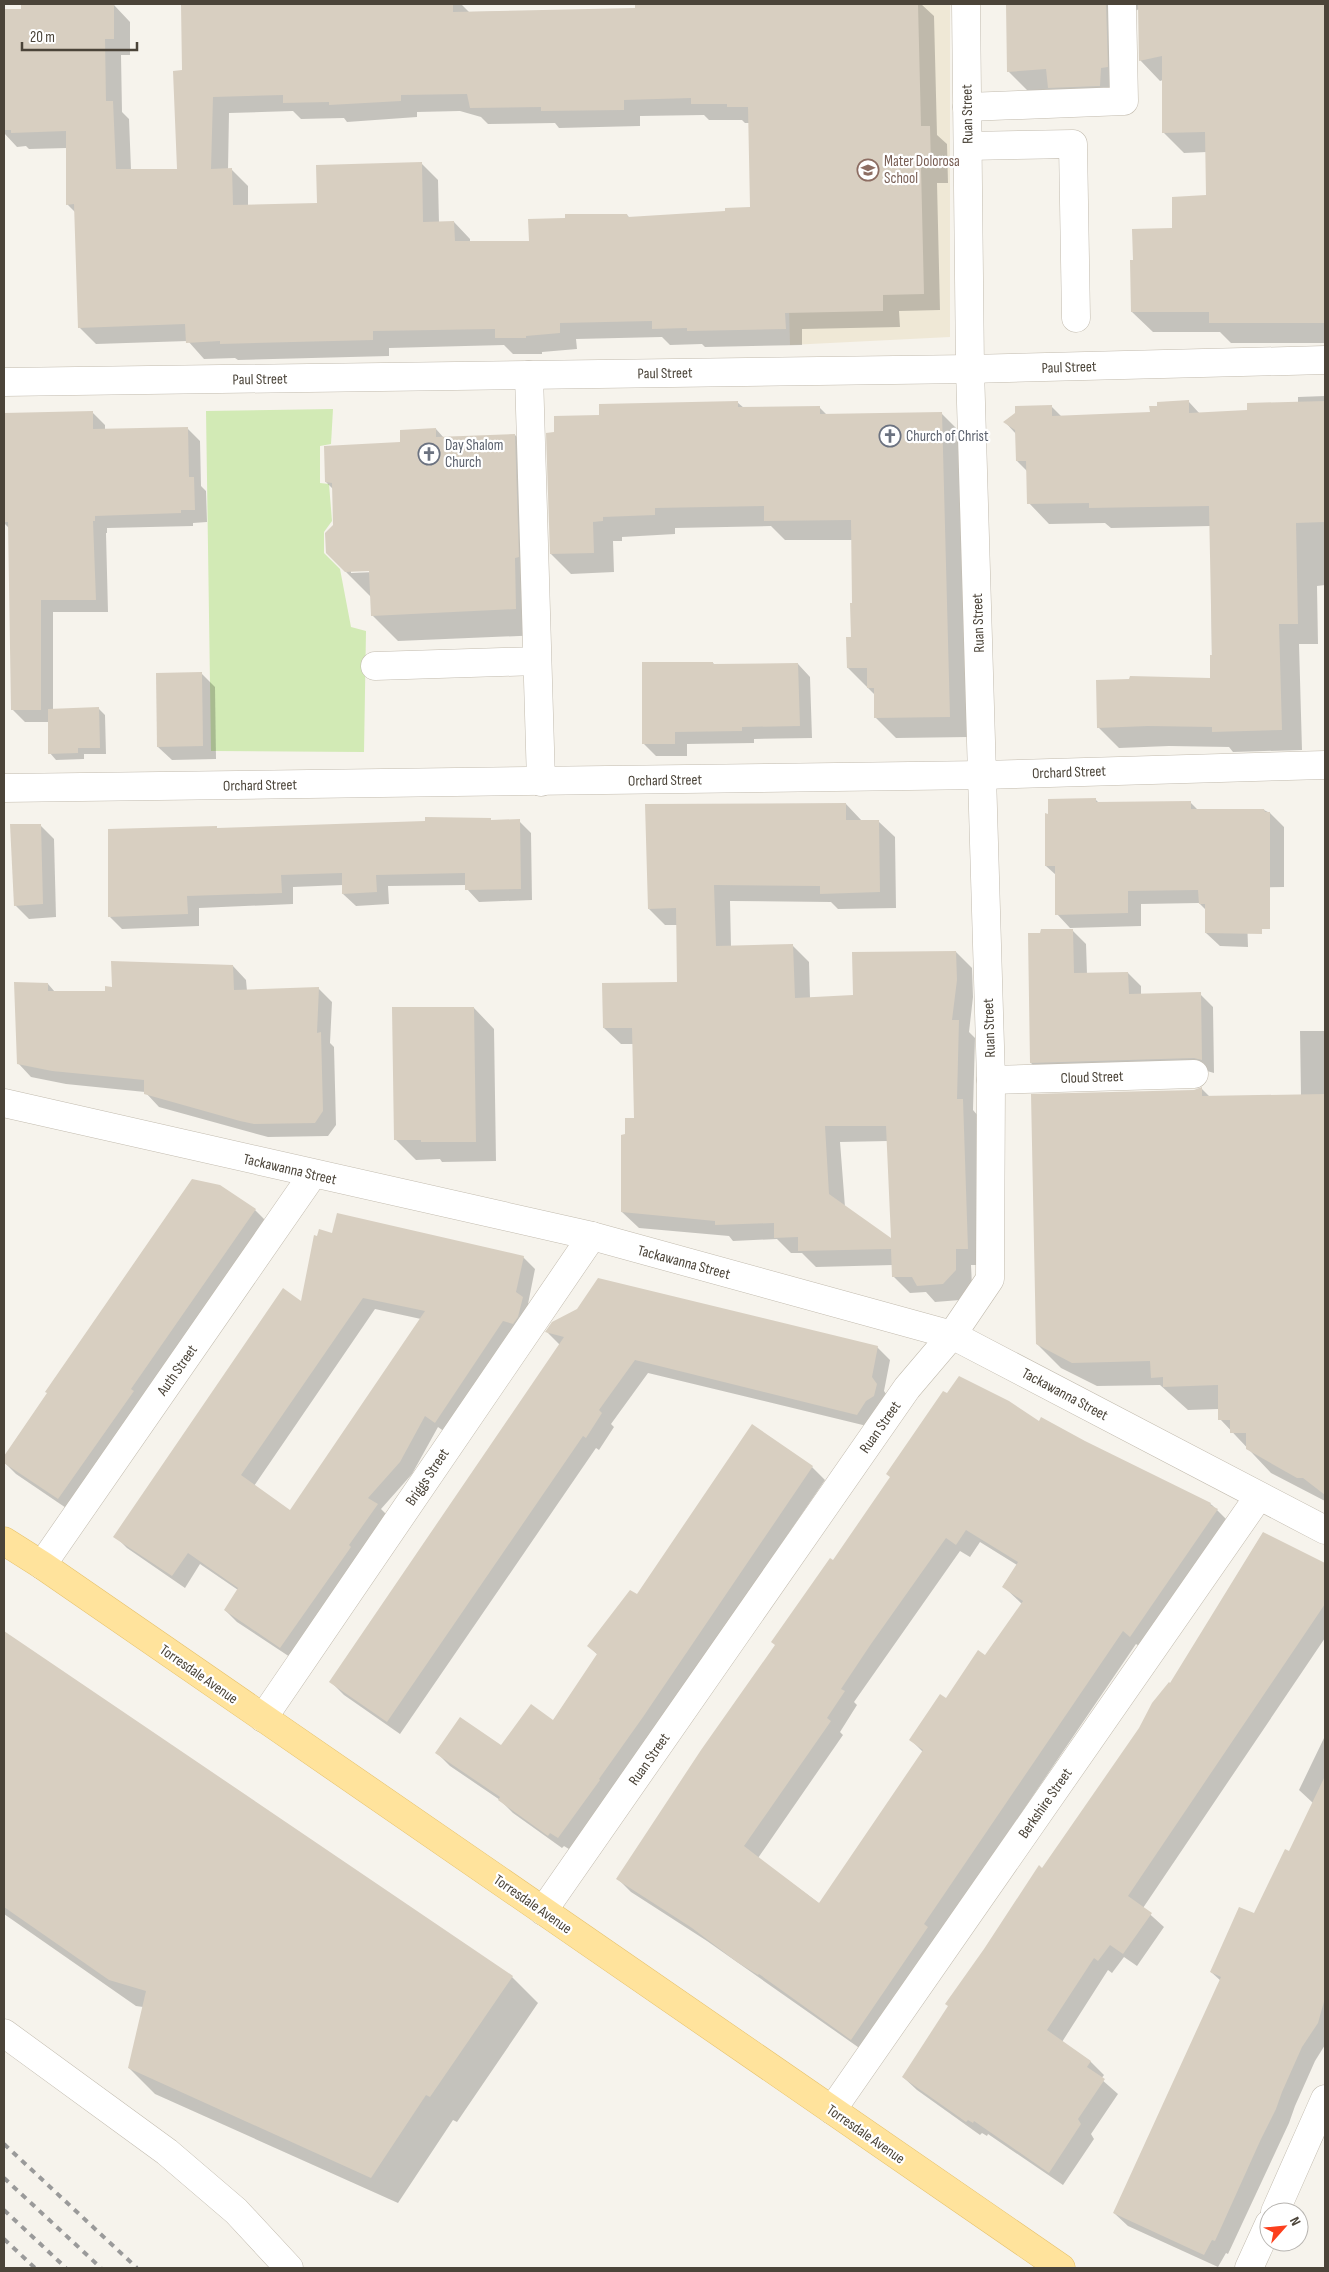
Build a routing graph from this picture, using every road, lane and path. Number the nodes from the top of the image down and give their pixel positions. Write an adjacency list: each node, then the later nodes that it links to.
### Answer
1 (966, 4): 3 (street, Ruan Street)
2 (1122, 4): 3 (street)
3 (967, 107): 4 (street, Ruan Street)
4 (968, 146): 5 (street); 7 (street, Ruan Street)
5 (1076, 318)
6 (1325, 360): 7 (street, Paul Street)
7 (970, 370): 8 (street, Paul Street); 13 (street, Ruan Street)
8 (529, 375): 9 (street, Paul Street); 10 (street)
9 (4, 382)
10 (537, 662): 11 (street); 14 (street)
11 (375, 666)
12 (1325, 765): 13 (street, Orchard Street)
13 (983, 774): 14 (street, Orchard Street); 17 (street, Ruan Street)
14 (541, 782): 15 (street, Orchard Street)
15 (4, 788)
16 (1194, 1074): 17 (street, Cloud Street)
17 (991, 1080): 21 (street, Ruan Street)
18 (4, 1104): 19 (street, Tackawanna Street)
19 (313, 1174): 20 (street, Tackawanna Street); 25 (street, Auth Street)
20 (592, 1236): 21 (street, Tackawanna Street); 26 (street, Briggs Street)
21 (952, 1335): 22 (street, Tackawanna Street); 27 (street, Ruan Street)
22 (1259, 1496): 23 (street, Tackawanna Street); 30 (street, Berkshire Street)
23 (1325, 1530)
24 (4, 1541): 25 (main road, Torresdale Avenue)
25 (42, 1565): 26 (main road, Torresdale Avenue)
26 (263, 1718): 27 (main road, Torresdale Avenue)
27 (543, 1911): 30 (main road, Torresdale Avenue)
28 (4, 2033): 33 (street)
29 (1325, 2099): 31 (street)
30 (832, 2110): 34 (main road, Torresdale Avenue)
31 (1279, 2202)
32 (1259, 2246): 35 (street)
33 (289, 2268)
34 (1061, 2268)
35 (1249, 2268)

